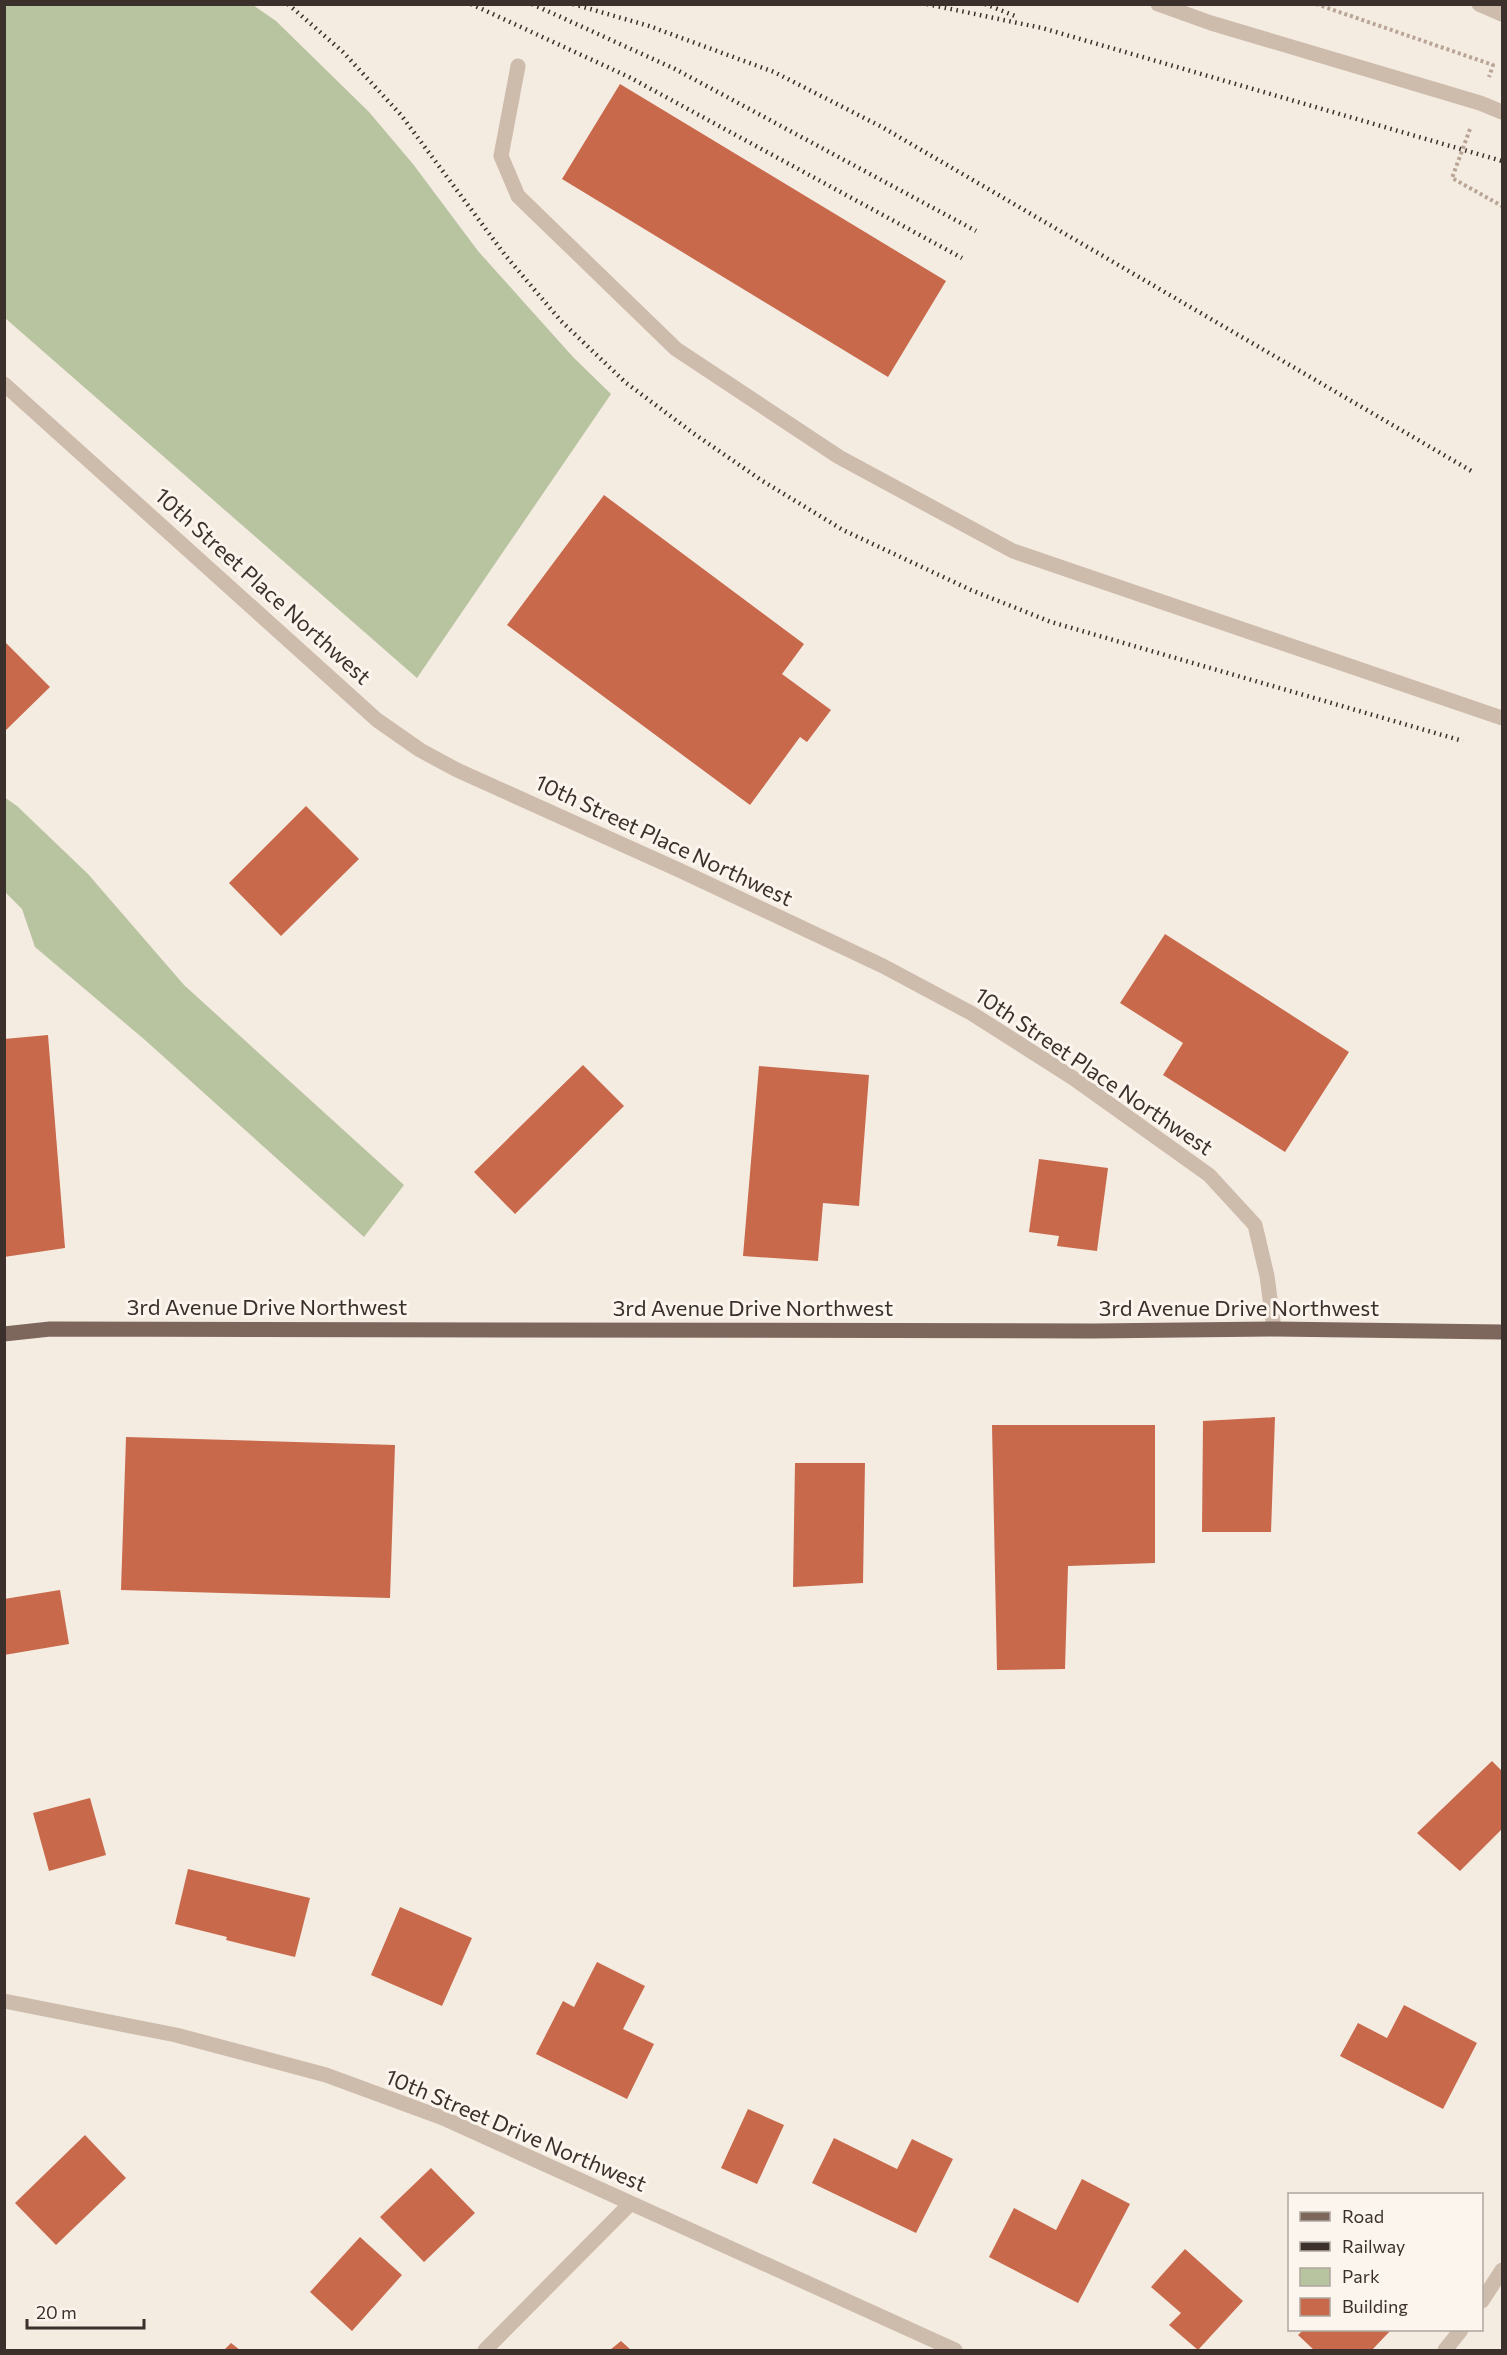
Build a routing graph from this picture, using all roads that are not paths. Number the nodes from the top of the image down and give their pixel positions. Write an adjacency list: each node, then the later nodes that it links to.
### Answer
1 (1158, 4): 5 (street)
2 (1479, 4): 3 (street)
3 (1503, 14)
4 (518, 66): 7 (street)
5 (1503, 112)
6 (4, 384): 8 (street, 10th Street Place Northwest)
7 (1503, 718)
8 (1274, 1329): 9 (main road, 3rd Avenue Drive Northwest); 10 (main road, 3rd Avenue Drive Northwest)
9 (1503, 1332)
10 (4, 1334)
11 (4, 2001): 12 (street, 10th Street Drive Northwest)
12 (630, 2204): 16 (street); 17 (street, 10th Street Drive Northwest)
13 (1503, 2270): 14 (street)
14 (1483, 2300)
15 (1460, 2331): 18 (street)
16 (485, 2350)
17 (955, 2350)
18 (1445, 2350)

